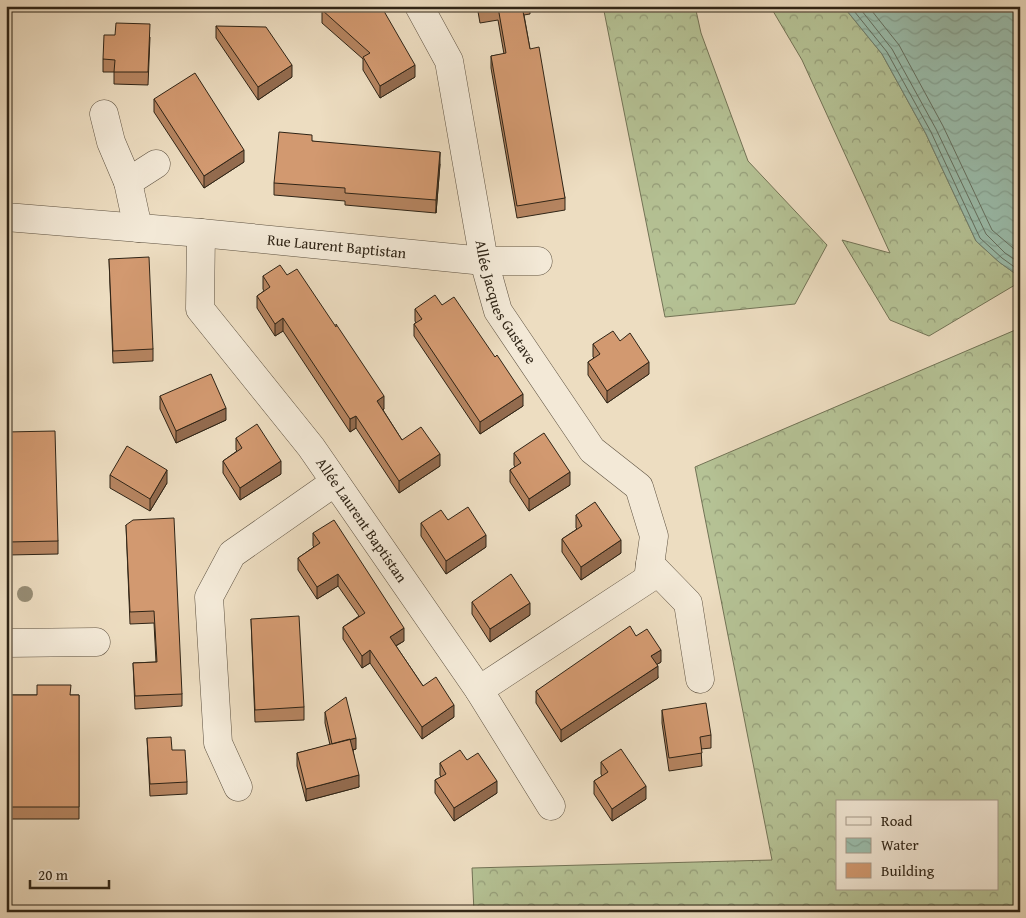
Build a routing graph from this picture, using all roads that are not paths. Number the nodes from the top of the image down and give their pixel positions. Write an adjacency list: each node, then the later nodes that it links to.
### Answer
1 (418, 6): 8 (street, Allée Jacques Gustave)
2 (104, 114): 4 (street)
3 (156, 164): 4 (street)
4 (128, 182): 6 (street)
5 (6, 218): 6 (street, Rue Laurent Baptistan)
6 (138, 228): 7 (street, Rue Laurent Baptistan)
7 (201, 233): 8 (street, Rue Laurent Baptistan); 10 (street, Allée Laurent Baptistan)
8 (484, 261): 9 (street, Rue Laurent Baptistan); 11 (street, Allée Jacques Gustave)
9 (538, 261)
10 (335, 482): 15 (street, Allée Laurent Baptistan); 16 (street)
11 (650, 564): 14 (street); 15 (street, Allée Jacques Gustave)
12 (96, 642): 13 (street)
13 (6, 643)
14 (700, 679)
15 (478, 690): 17 (street, Allée Laurent Baptistan)
16 (238, 787)
17 (551, 806)

